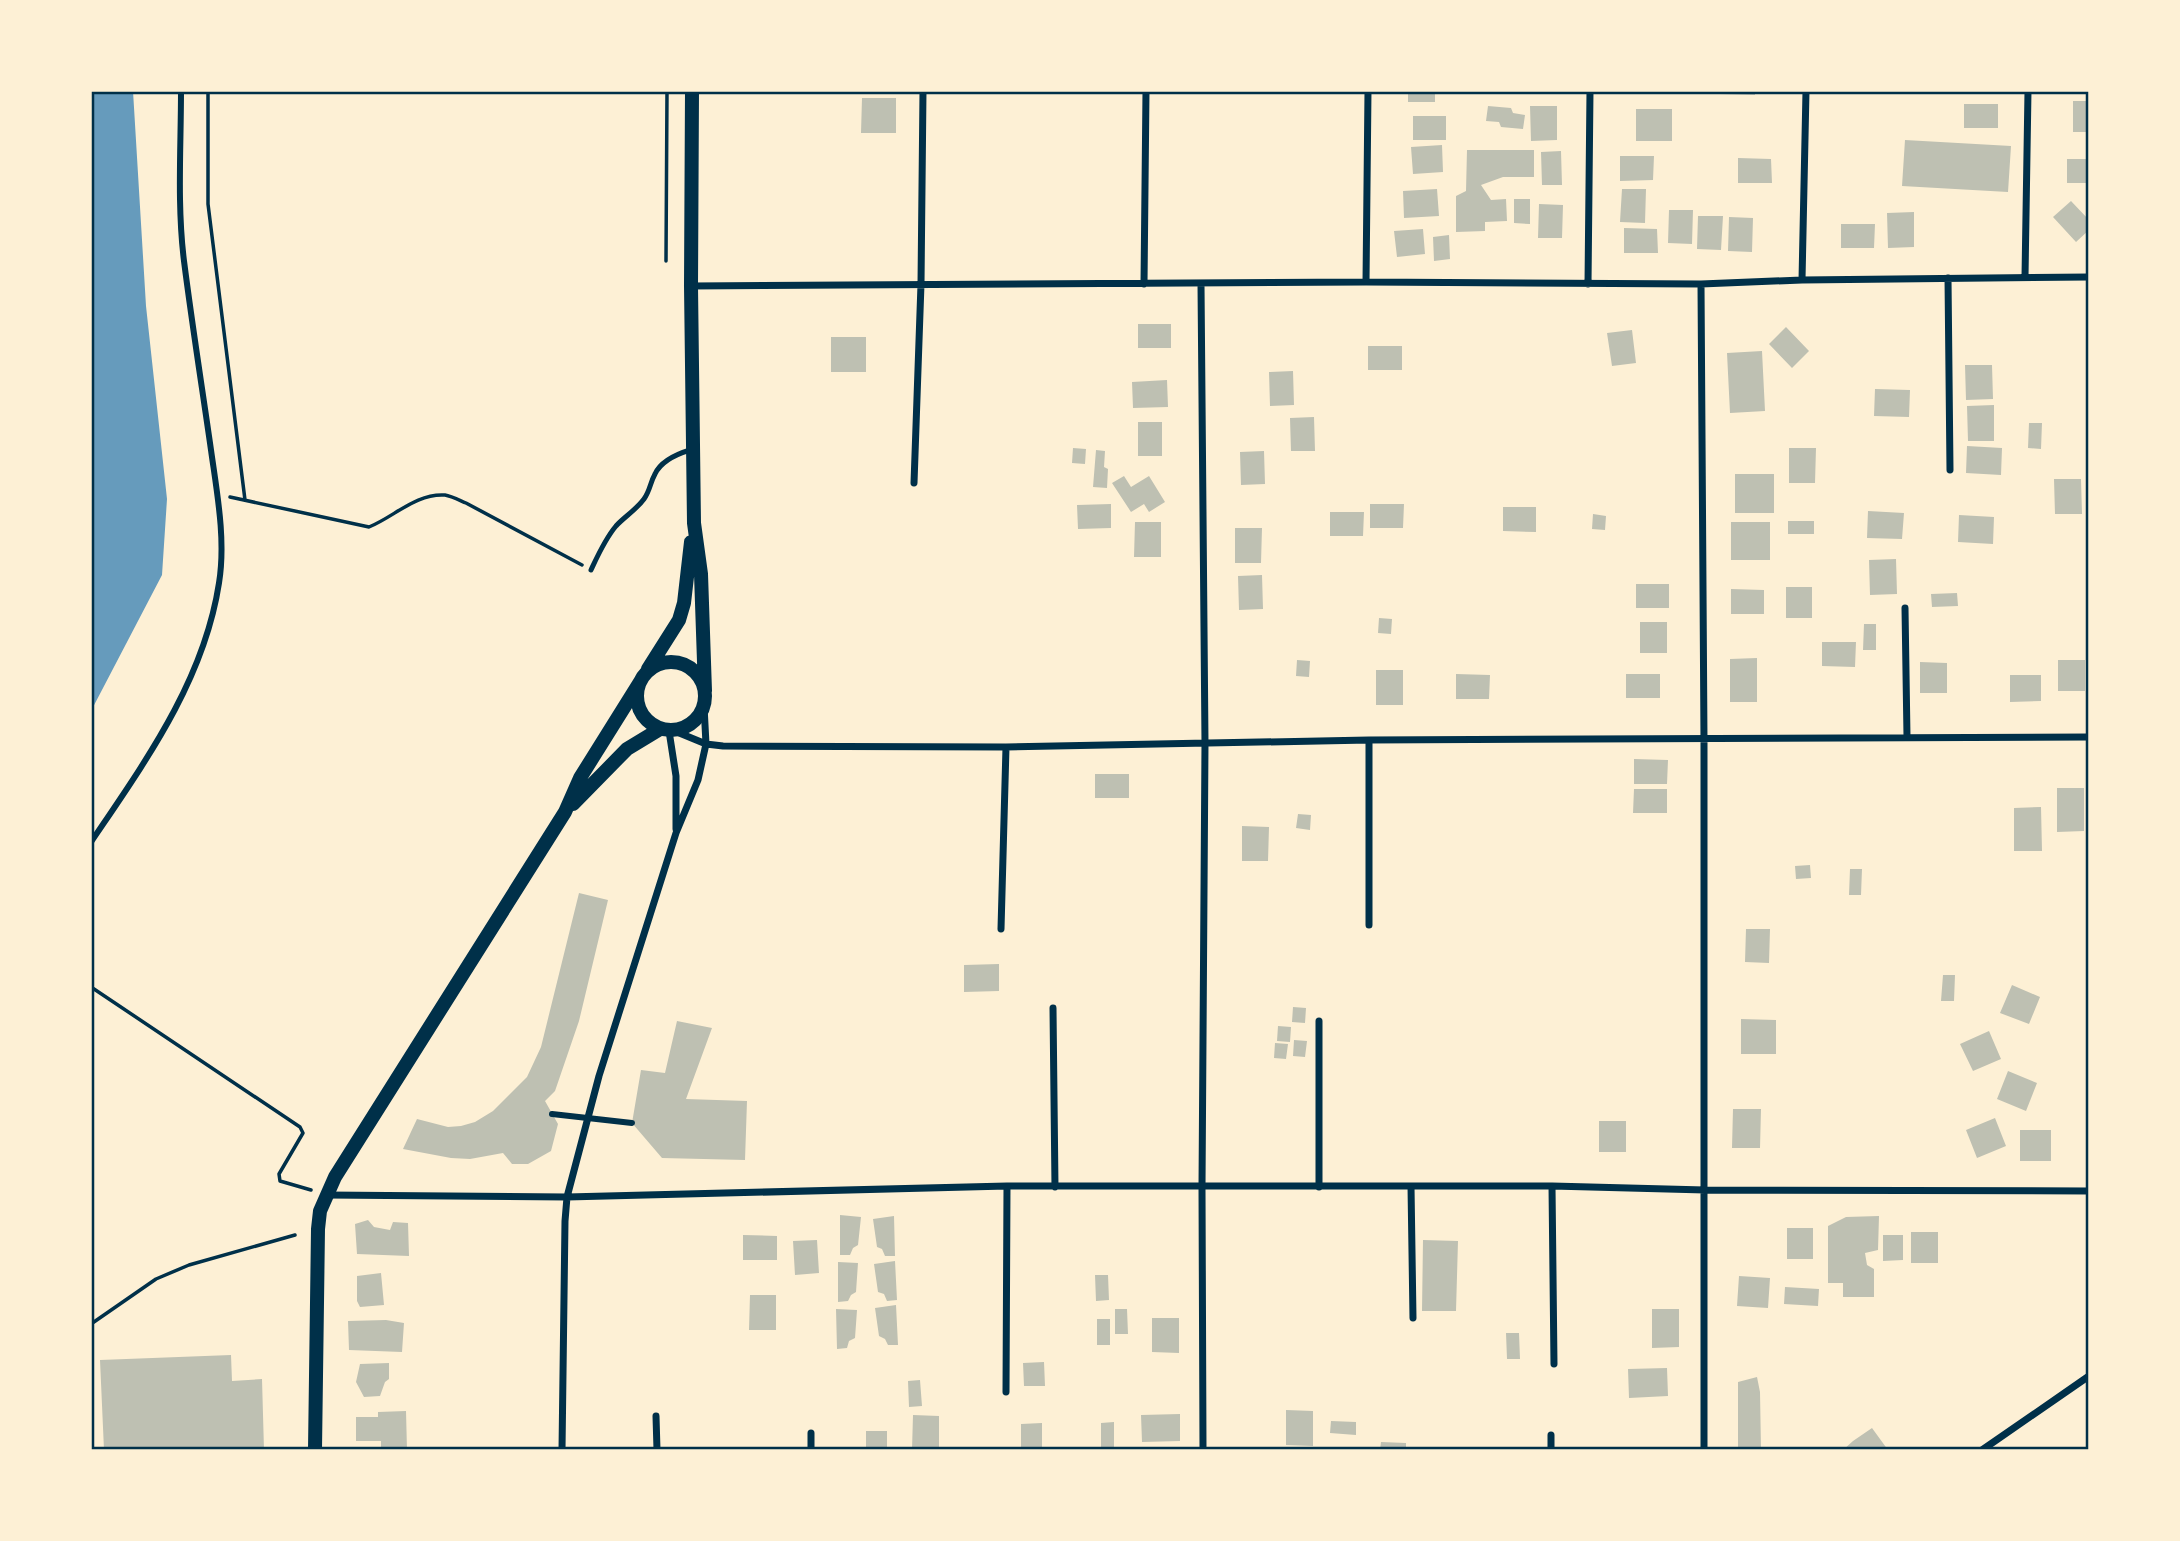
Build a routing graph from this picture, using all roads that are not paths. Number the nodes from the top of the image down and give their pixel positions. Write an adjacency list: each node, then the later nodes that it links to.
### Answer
1 (181, 91): 38 (street)
2 (692, 91): 19 (main road)
3 (923, 91): 14 (street)
4 (1146, 91): 15 (street)
5 (1368, 91): 13 (street)
6 (1590, 91): 17 (street)
7 (1805, 91): 12 (street)
8 (2028, 91): 9 (street)
9 (2025, 277): 10 (street); 11 (street)
10 (2089, 277)
11 (1948, 278): 12 (street); 21 (street)
12 (1802, 280): 18 (street)
13 (1366, 282): 16 (street); 17 (street)
14 (921, 284): 15 (street); 19 (street); 22 (street)
15 (1144, 284): 16 (street)
16 (1201, 284): 33 (street)
17 (1588, 284): 18 (street)
18 (1701, 284): 32 (street)
19 (691, 286): 20 (main road)
20 (693, 449): 23 (main road); 24 (lane)
21 (1950, 470)
22 (914, 483)
23 (694, 523): 26 (main road); 27 (main road)
24 (591, 570)
25 (1905, 608): 29 (street)
26 (642, 678): 27 (main road); 28 (main road); 36 (main road)
27 (705, 698): 28 (main road); 34 (street)
28 (667, 730): 34 (street); 36 (main road); 37 (street)
29 (1907, 737): 30 (street); 32 (street)
30 (2089, 737)
31 (1369, 740): 32 (street); 33 (street); 39 (street)
32 (1704, 740): 51 (street)
33 (1205, 743): 35 (street); 49 (street)
34 (706, 744): 35 (street); 37 (street)
35 (1006, 747): 40 (street)
36 (565, 812): 53 (main road)
37 (676, 833): 54 (street)
38 (91, 842)
39 (1368, 925)
40 (1001, 929)
41 (1053, 1008): 48 (street)
42 (1319, 1021): 50 (street)
43 (552, 1114): 44 (street)
44 (632, 1124)
45 (1007, 1186): 48 (street); 54 (street); 58 (street)
46 (1411, 1186): 47 (street); 50 (street); 55 (street)
47 (1552, 1186): 51 (street); 56 (street)
48 (1055, 1187): 49 (street)
49 (1202, 1187): 50 (street); 66 (street)
50 (1319, 1187)
51 (1705, 1189): 52 (street); 68 (street)
52 (2089, 1191)
53 (326, 1195): 54 (street); 62 (main road)
54 (567, 1197): 63 (street)
55 (1413, 1318)
56 (1554, 1364)
57 (2089, 1376): 69 (street)
58 (1006, 1392)
59 (656, 1416): 64 (street)
60 (811, 1433): 65 (street)
61 (1551, 1435): 67 (street)
62 (315, 1450)
63 (562, 1450)
64 (657, 1450)
65 (811, 1450)
66 (1203, 1450)
67 (1551, 1450)
68 (1704, 1450)
69 (1982, 1450)

